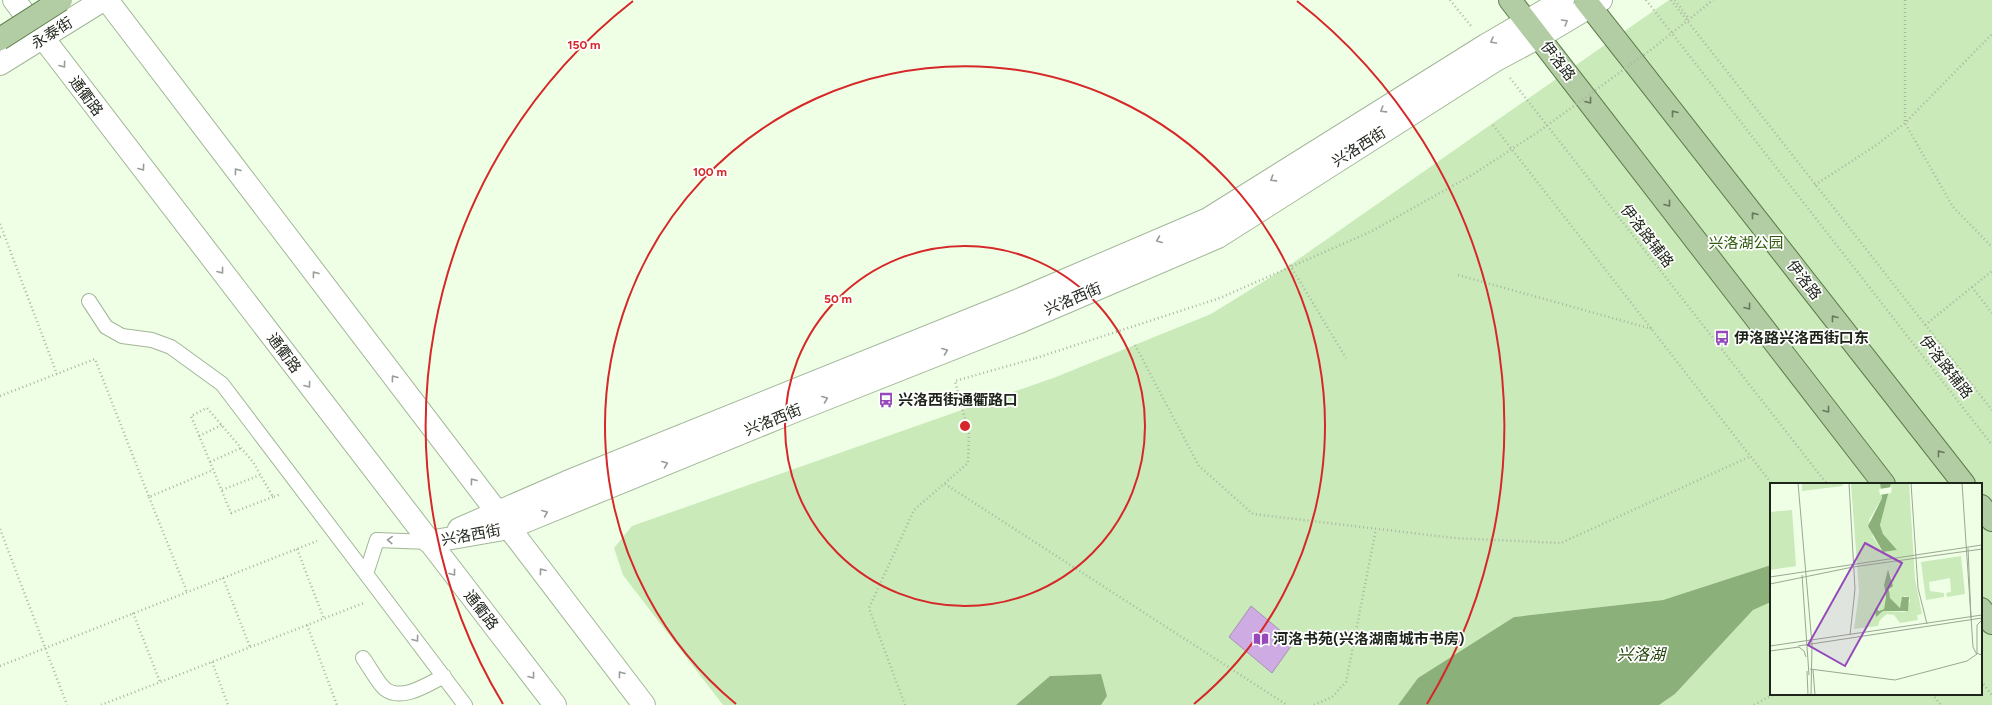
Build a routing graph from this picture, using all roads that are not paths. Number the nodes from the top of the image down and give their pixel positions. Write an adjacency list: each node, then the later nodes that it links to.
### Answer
1 (14, 0): 10 (street, 通衢路)
2 (61, 0): 9 (main road, bridge)
3 (103, 0): 10 (street, 永泰街)
4 (107, 0): 16 (street, one-way to 4)
5 (1510, 0): 8 (main road, 伊洛路)
6 (1563, 0): 8 (street, 兴洛西街)
7 (1592, 2): 8 (street, 兴洛西街, one-way to 7); 14 (main road, 伊洛路, one-way to 7)
8 (1533, 29): 13 (main road, 伊洛路, one-way to 13); 16 (street, 兴洛西街)
9 (0, 39)
10 (42, 39): 11 (street, 永泰街); 18 (street, 通衢路, one-way to 18)
11 (0, 64)
12 (89, 301): 19 (lane)
13 (1883, 483)
14 (1963, 483)
15 (1982, 507): 17 (main road)
16 (503, 520): 18 (street, 兴洛西街); 26 (street, one-way to 16)
17 (1992, 520)
18 (429, 542): 19 (lane, one-way to 19); 25 (street, 通衢路, one-way to 25)
19 (366, 574): 23 (lane, one-way to 23)
20 (1982, 610): 21 (main road)
21 (1992, 624)
22 (363, 658): 23 (lane)
23 (444, 676): 24 (lane)
24 (465, 705)
25 (555, 705)
26 (644, 705)

